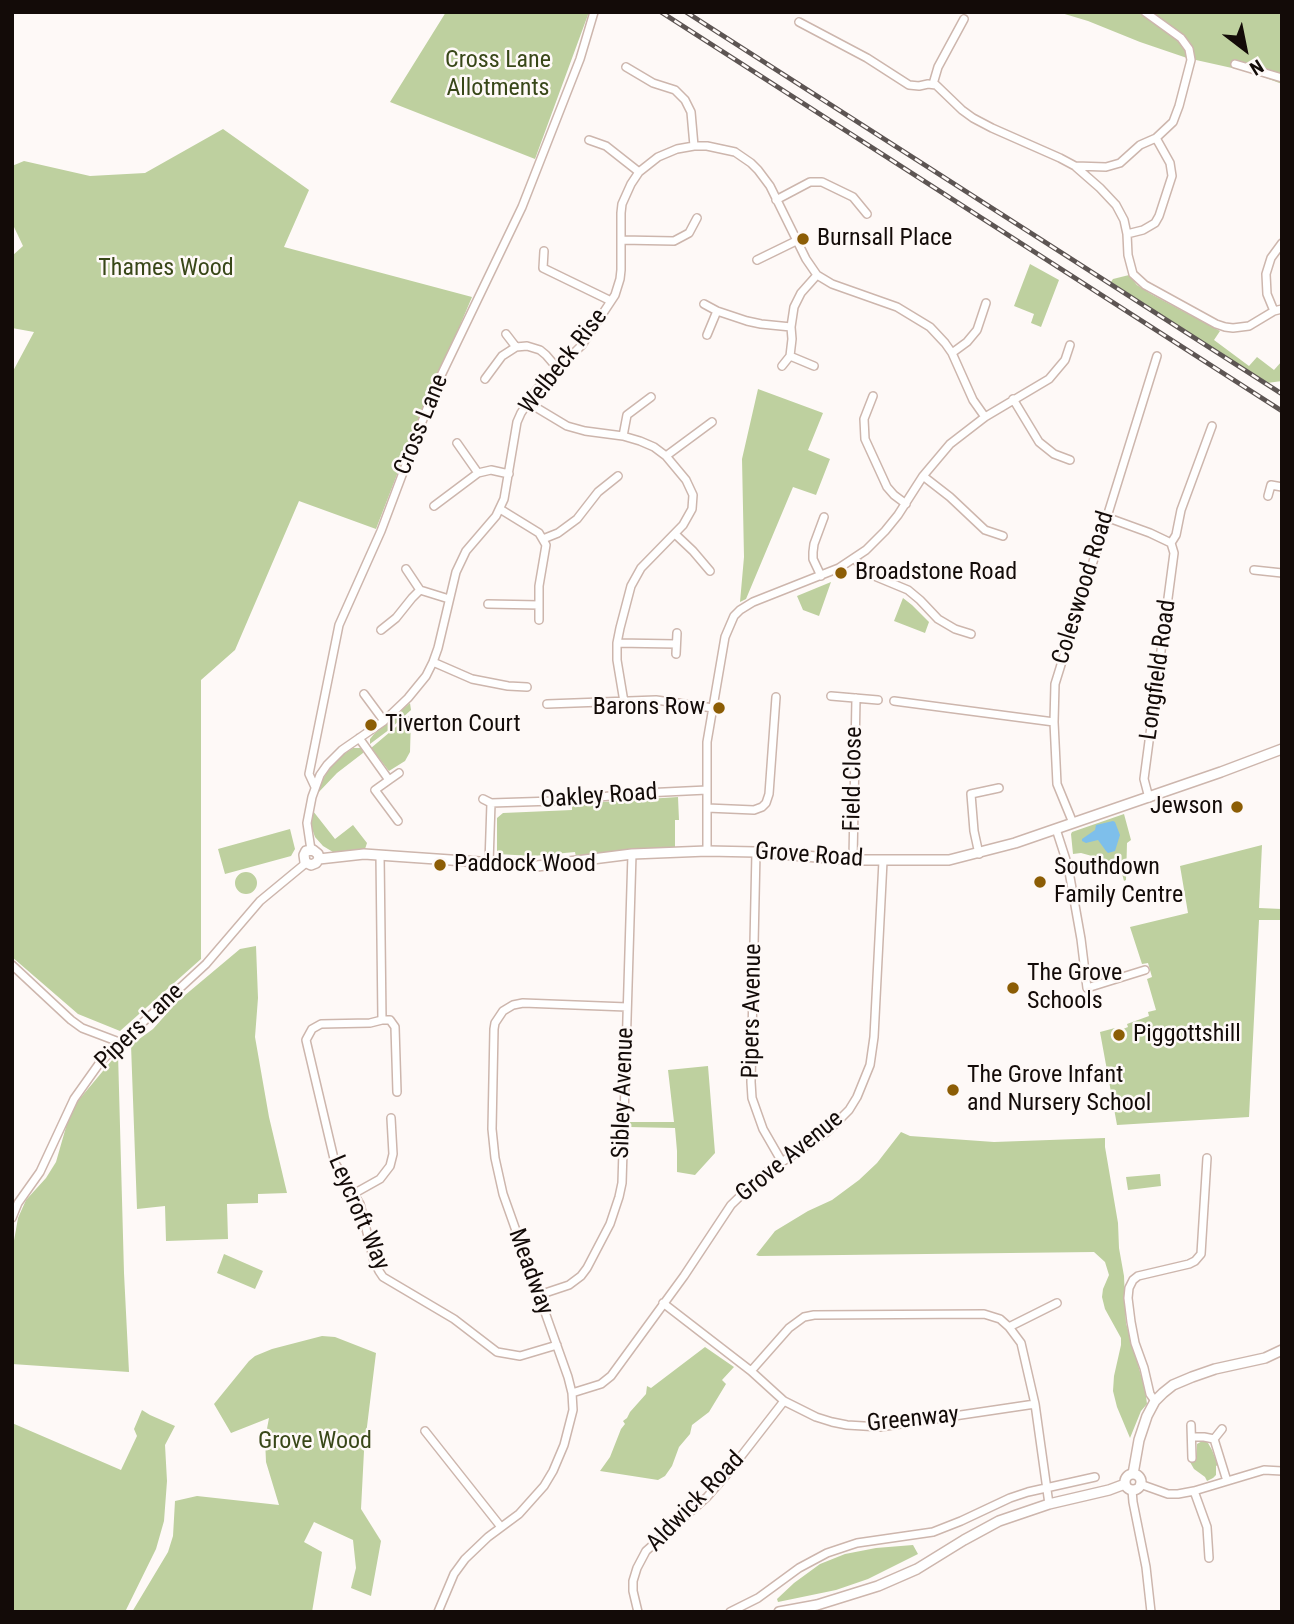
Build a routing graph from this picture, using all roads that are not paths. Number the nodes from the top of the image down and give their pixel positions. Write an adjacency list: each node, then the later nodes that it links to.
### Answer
1 (594, 12): 101 (street, Cross Lane)
2 (1145, 12): 9 (street)
3 (964, 19): 8 (street)
4 (799, 22): 8 (street)
5 (1235, 64): 7 (street)
6 (626, 67): 11 (street)
7 (1282, 78)
8 (933, 84): 12 (street)
9 (1156, 138): 12 (street); 17 (street)
10 (589, 140): 13 (street)
11 (694, 146): 13 (street, Welbeck Rise); 14 (street, Welbeck Rise)
12 (1075, 166): 17 (street)
13 (639, 172): 18 (street, Welbeck Rise)
14 (776, 200): 15 (street); 19 (street, Welbeck Rise)
15 (867, 215)
16 (697, 218): 18 (street)
17 (1127, 234): 27 (street)
18 (621, 240): 24 (street, Welbeck Rise)
19 (796, 241): 22 (street); 23 (street, Welbeck Rise)
20 (1282, 243): 27 (street)
21 (544, 251): 24 (street)
22 (757, 260)
23 (817, 275): 29 (street); 34 (street)
24 (611, 301): 39 (street, Welbeck Rise)
25 (986, 303): 34 (street)
26 (704, 304): 28 (street)
27 (1278, 310)
28 (716, 311): 29 (street); 31 (street)
29 (790, 327): 35 (street)
30 (506, 334): 33 (street)
31 (707, 335)
32 (1070, 345): 43 (street)
33 (516, 347): 39 (street); 40 (street)
34 (952, 353): 45 (street)
35 (790, 356): 37 (street); 38 (street)
36 (1157, 356): 62 (street, Coleswood Road)
37 (782, 366)
38 (814, 366)
39 (558, 369): 44 (street, Welbeck Rise)
40 (485, 379)
41 (873, 396): 58 (street)
42 (651, 397): 48 (street)
43 (1013, 399): 45 (street); 51 (street)
44 (527, 402): 48 (street); 53 (street, Welbeck Rise)
45 (985, 417): 55 (street)
46 (712, 422): 50 (street)
47 (1212, 426): 66 (street, Longfield Road)
48 (623, 436): 50 (street)
49 (457, 443): 52 (street)
50 (666, 456): 63 (street)
51 (1070, 460)
52 (478, 473): 53 (street); 59 (street)
53 (509, 474): 60 (street, Welbeck Rise)
54 (618, 476): 65 (street)
55 (923, 476): 58 (street); 64 (street)
56 (1282, 488): 57 (street)
57 (1268, 496)
58 (906, 504): 67 (street)
59 (434, 506)
60 (500, 509): 65 (street); 74 (street, Welbeck Rise)
61 (824, 517): 72 (street)
62 (1106, 517): 66 (street); 96 (street, Coleswood Road)
63 (675, 534): 70 (street); 81 (street)
64 (1003, 536)
65 (543, 539): 76 (street)
66 (1171, 543): 104 (street, Longfield Road)
67 (854, 558): 72 (street); 80 (street)
68 (406, 569): 73 (street)
69 (1254, 570): 71 (street)
70 (710, 571)
71 (1282, 573)
72 (821, 576): 94 (street)
73 (420, 590): 74 (street); 78 (street)
74 (449, 598): 84 (street, Welbeck Rise)
75 (488, 604): 76 (street)
76 (539, 605): 77 (street)
77 (539, 621)
78 (381, 630)
79 (677, 633): 82 (street)
80 (971, 634)
81 (617, 643): 82 (street); 92 (street)
82 (676, 644): 83 (street)
83 (676, 654)
84 (433, 662): 85 (street); 95 (street, Welbeck Rise)
85 (527, 687)
86 (364, 694): 95 (street)
87 (831, 696): 89 (street, Field Close)
88 (776, 697): 107 (street)
89 (856, 698): 90 (street, Field Close); 118 (street, Field Close)
90 (878, 700)
91 (894, 701): 96 (street)
92 (624, 702): 93 (street); 94 (street)
93 (547, 704)
94 (713, 708): 103 (street)
95 (384, 721): 97 (street, Welbeck Rise)
96 (1054, 722): 109 (street, Coleswood Road)
97 (359, 738): 100 (street); 101 (street, Welbeck Rise)
98 (1282, 749): 104 (street, Grove Road)
99 (399, 773): 100 (street)
100 (389, 780): 108 (street)
101 (315, 787): 111 (street, Cross Lane)
102 (999, 788): 115 (street)
103 (707, 790): 106 (street, Oakley Road); 107 (street)
104 (1149, 798): 109 (street, Grove Road)
105 (483, 799): 106 (street, Oakley Road)
106 (491, 803): 121 (street)
107 (707, 808): 112 (street)
108 (398, 821)
109 (1073, 823): 110 (street, Grove Road)
110 (1056, 829): 115 (street, Grove Road); 123 (street)
111 (311, 849): 117 (street); 120 (street)
112 (707, 851): 113 (street, Grove Road); 114 (street, Grove Road)
113 (756, 852): 118 (street, Grove Road); 130 (street, Pipers Avenue)
114 (632, 854): 121 (street, Grove Road); 124 (street, Sibley Avenue)
115 (979, 854): 119 (street, Grove Road)
116 (380, 855): 117 (street, Grove Road); 121 (street, Grove Road); 125 (street)
117 (319, 859): 120 (street, Grove Road)
118 (853, 860): 119 (street, Grove Road)
119 (883, 861): 130 (street, Grove Avenue)
120 (306, 863): 126 (street, Pipers Lane)
121 (489, 863)
122 (12, 965): 126 (street)
123 (1145, 970)
124 (626, 1007): 133 (street, Sibley Avenue); 133 (street, Meadway)
125 (382, 1020): 127 (street); 131 (street, Leycroft Way)
126 (119, 1042): 132 (street, Pipers Lane)
127 (397, 1092)
128 (391, 1118): 131 (street)
129 (1207, 1158): 142 (street)
130 (782, 1162): 134 (street, Grove Avenue)
131 (355, 1193): 137 (street, Leycroft Way)
132 (12, 1218)
133 (539, 1295): 137 (street, Meadway)
134 (663, 1303): 139 (street, Greenway); 140 (street, Grove Avenue)
135 (1057, 1303): 136 (street)
136 (1009, 1327): 139 (street); 143 (street)
137 (557, 1345): 140 (street, Meadway)
138 (1282, 1350): 142 (street)
139 (751, 1371): 141 (street, Greenway)
140 (572, 1393): 157 (street, Meadway)
141 (785, 1401): 143 (street, Greenway); 160 (street, Aldwick Road)
142 (1156, 1402): 153 (street)
143 (1035, 1404): 154 (street)
144 (1191, 1425): 147 (street)
145 (1222, 1429): 148 (street)
146 (425, 1431): 157 (street)
147 (1192, 1437): 148 (street); 149 (street)
148 (1214, 1439): 152 (street)
149 (1192, 1458)
150 (1282, 1471): 152 (street)
151 (1095, 1476): 154 (street)
152 (1227, 1481): 155 (street)
153 (1133, 1486): 155 (street); 156 (street); 163 (street)
154 (1046, 1488): 156 (street); 161 (street)
155 (1194, 1491): 158 (street)
156 (1049, 1504): 162 (street)
157 (501, 1527): 159 (street, Meadway)
158 (1209, 1558)
159 (438, 1612)
160 (638, 1612)
161 (730, 1612)
162 (779, 1612)
163 (1151, 1612)

